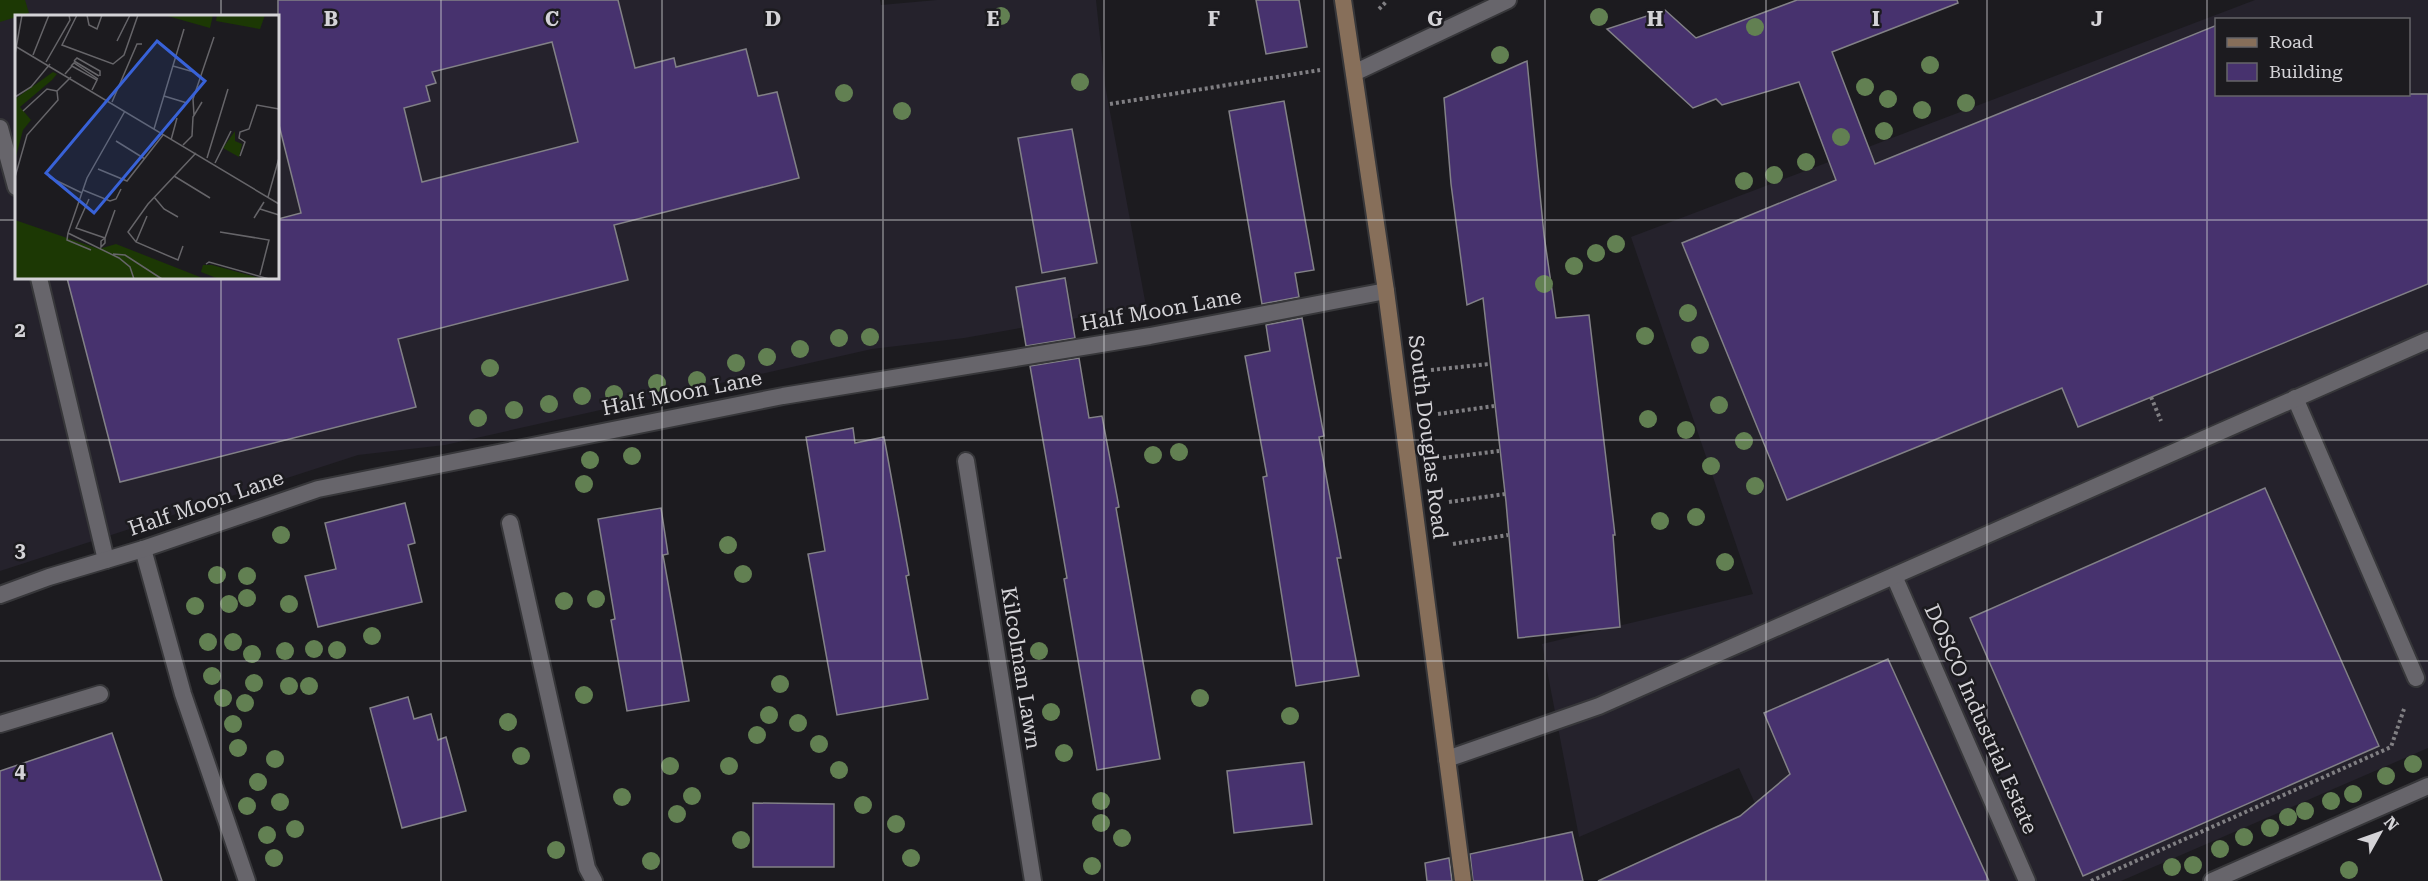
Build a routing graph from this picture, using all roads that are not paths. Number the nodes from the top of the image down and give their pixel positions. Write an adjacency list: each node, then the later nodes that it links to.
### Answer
1 (1343, 0): 3 (main road, South Douglas Road)
2 (1508, 0): 3 (street)
3 (1356, 72): 7 (main road, South Douglas Road)
4 (0, 128): 5 (street)
5 (15, 183)
6 (39, 279): 13 (street)
7 (1386, 291): 12 (street, Half Moon Lane); 19 (main road, South Douglas Road)
8 (2428, 340): 9 (street)
9 (2295, 398): 14 (street); 16 (street)
10 (966, 461): 23 (street, Kilcolman Lawn)
11 (510, 523): 22 (street)
12 (143, 549): 13 (street, Half Moon Lane); 21 (street)
13 (106, 560): 15 (street, Half Moon Lane)
14 (1894, 576): 19 (street); 25 (street, DOSCO Industrial Estate)
15 (0, 595)
16 (2416, 678)
17 (100, 694): 18 (street)
18 (0, 724)
19 (1447, 759): 24 (main road, South Douglas Road)
20 (2428, 786): 26 (street)
21 (247, 881)
22 (594, 881)
23 (1033, 881)
24 (1463, 881)
25 (2027, 881)
26 (2212, 881)

